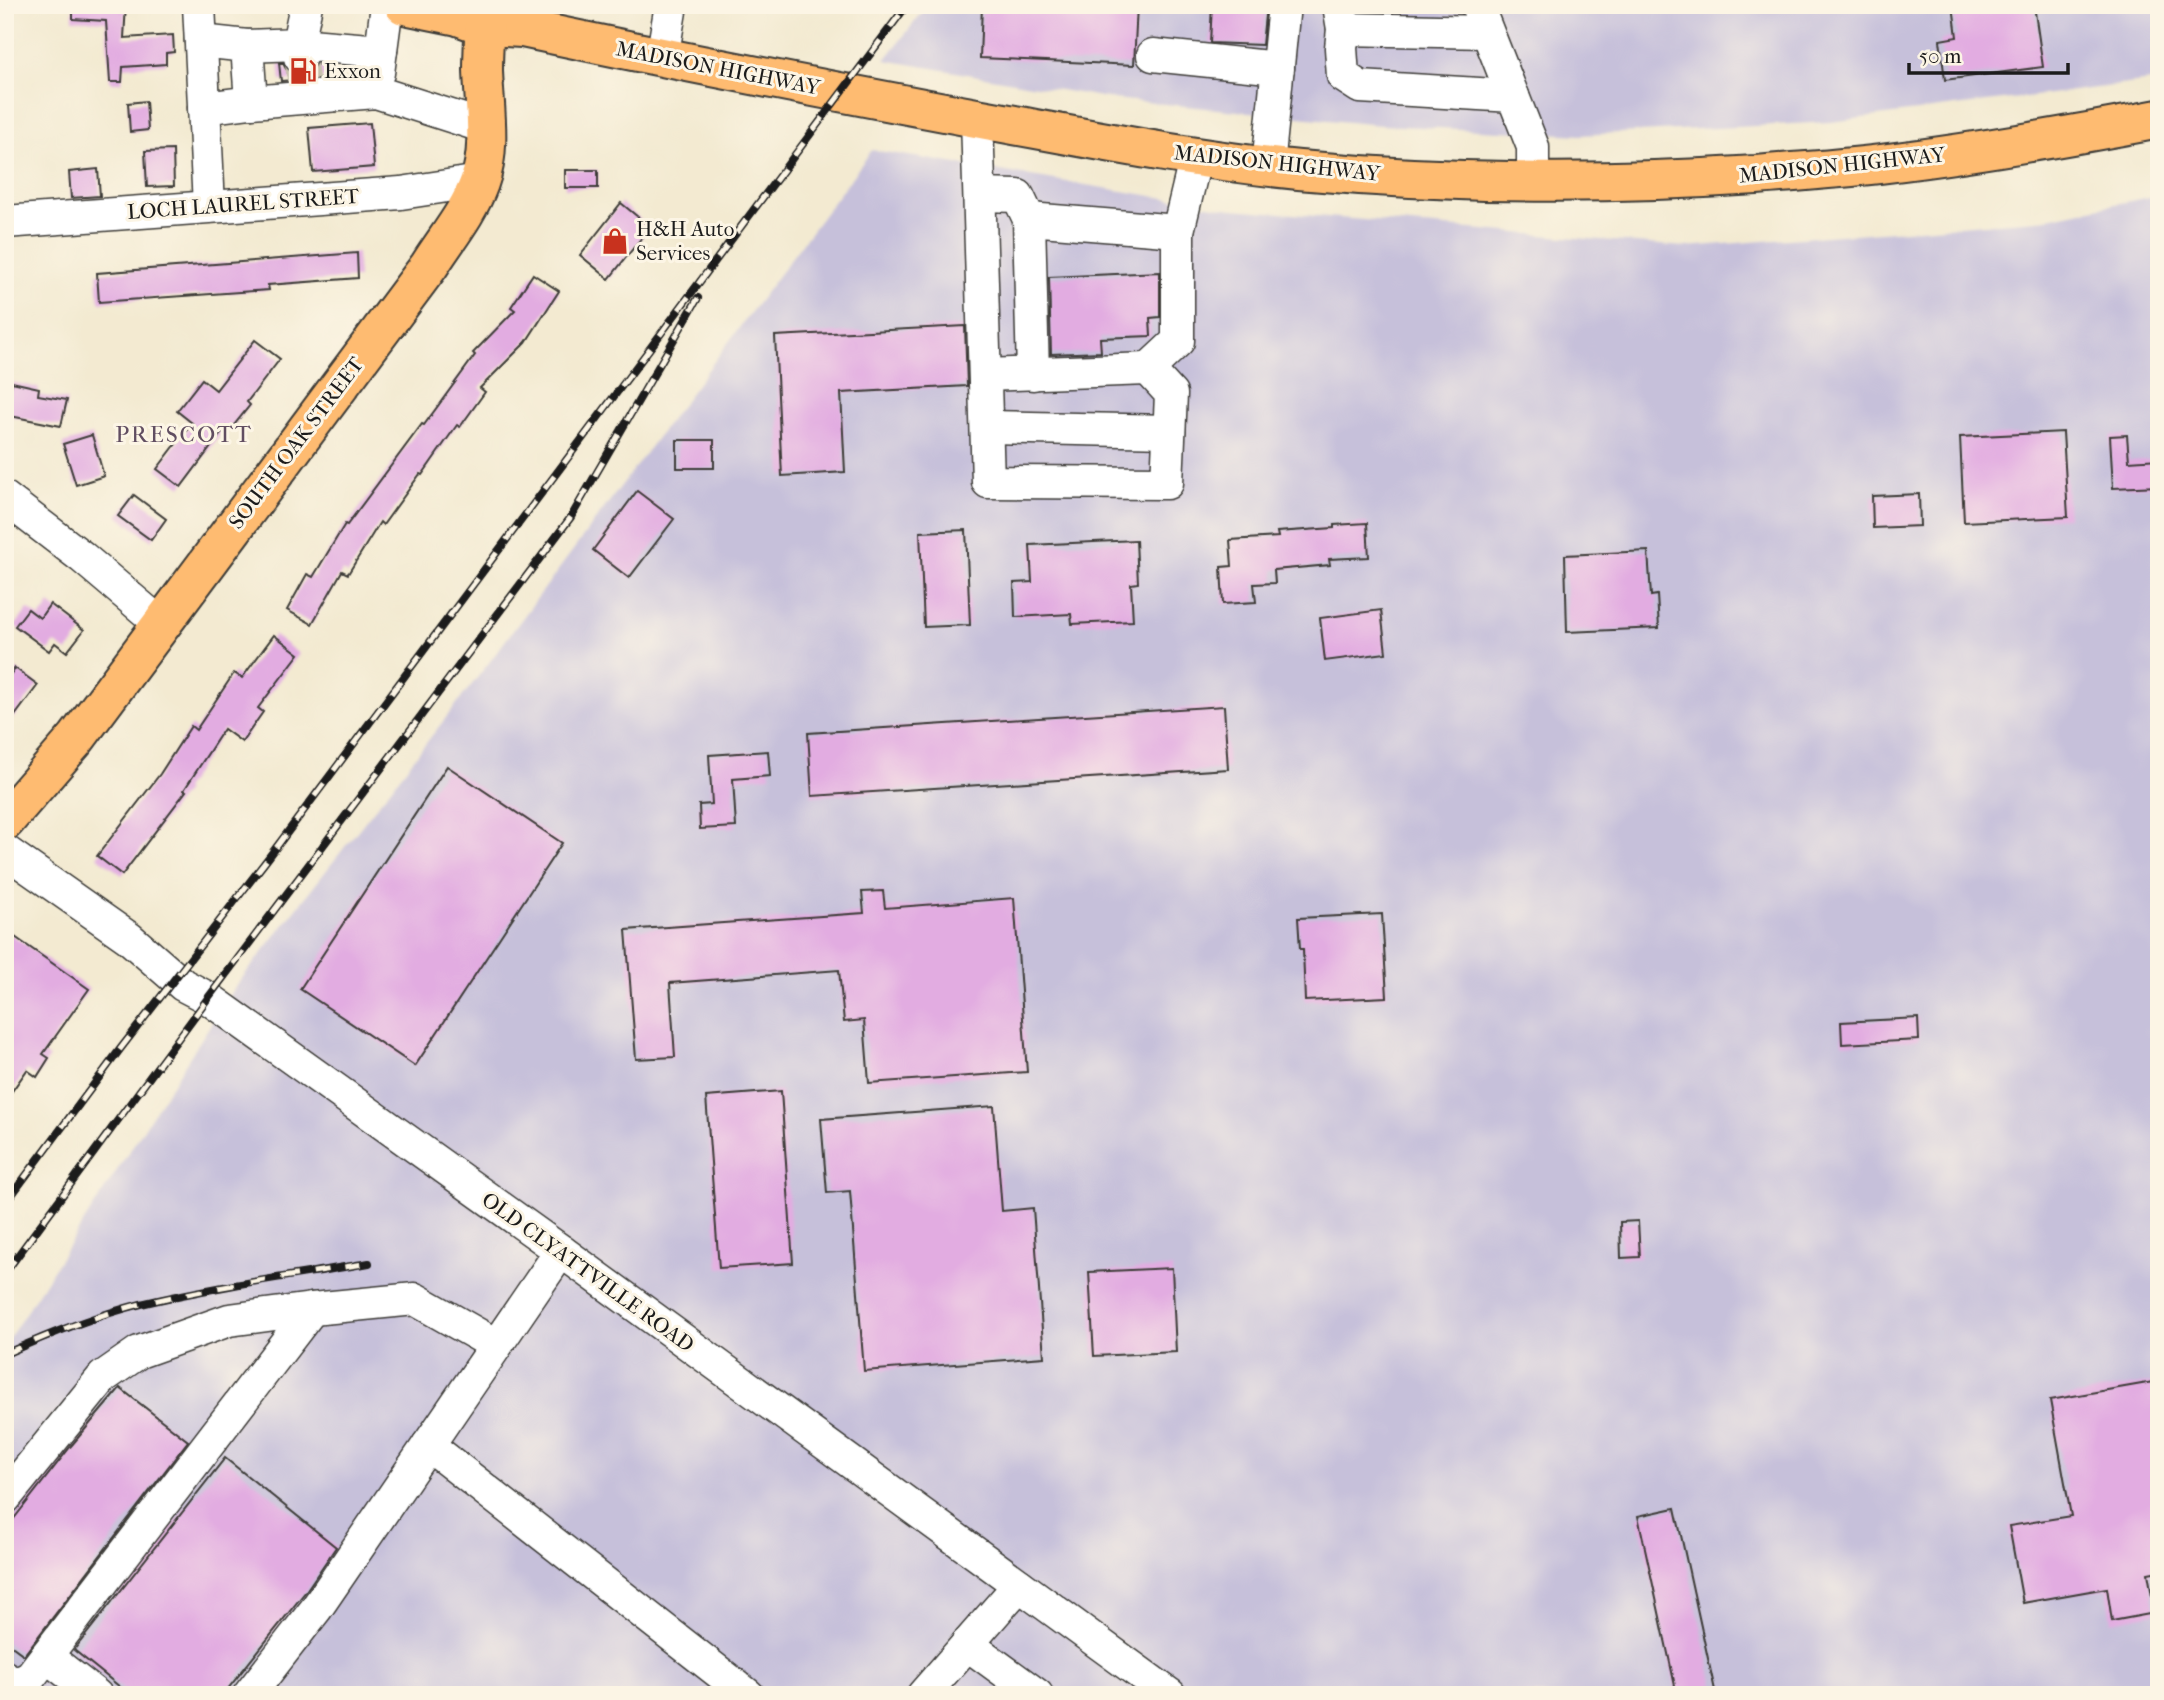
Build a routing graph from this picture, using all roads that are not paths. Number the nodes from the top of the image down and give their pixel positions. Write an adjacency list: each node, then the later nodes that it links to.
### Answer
1 (199, 5): 10 (street)
2 (306, 5): 16 (street)
3 (387, 5): 12 (street)
4 (404, 5): 7 (main road, MADISON HIGHWAY)
5 (671, 5): 14 (street)
6 (1284, 5): 15 (street)
7 (485, 16): 14 (main road, MADISON HIGHWAY); 23 (main road, SOUTH OAK STREET)
8 (1341, 17): 9 (street); 18 (street)
9 (1482, 19): 18 (street)
10 (201, 41): 11 (street); 20 (street)
11 (247, 46): 16 (street); 19 (street)
12 (381, 51): 16 (street); 17 (street)
13 (1153, 55): 15 (street)
14 (662, 58): 21 (main road, MADISON HIGHWAY)
15 (1278, 68): 25 (street)
16 (302, 71): 17 (street); 19 (street)
17 (376, 92): 23 (street)
18 (1513, 96): 26 (street)
19 (251, 102): 20 (street)
20 (204, 108): 29 (street)
21 (977, 118): 24 (main road, MADISON HIGHWAY); 28 (street)
22 (2159, 118): 26 (main road, MADISON HIGHWAY)
23 (485, 127): 27 (main road, SOUTH OAK STREET)
24 (1196, 156): 25 (main road, MADISON HIGHWAY); 32 (street)
25 (1268, 166): 26 (main road, MADISON HIGHWAY)
26 (1533, 180)
27 (480, 181): 29 (street, LOCH LAUREL STREET); 39 (main road, SOUTH OAK STREET)
28 (979, 195): 30 (street); 35 (street)
29 (209, 206): 31 (street, LOCH LAUREL STREET)
30 (1029, 219): 32 (street); 34 (street)
31 (5, 222)
32 (1178, 231): 33 (street)
33 (1148, 369): 34 (street); 37 (street)
34 (1033, 374): 35 (street)
35 (985, 375): 36 (street)
36 (987, 427): 37 (street); 37 (street)
37 (1169, 431)
38 (5, 498): 39 (street)
39 (161, 624): 40 (main road, SOUTH OAK STREET)
40 (5, 821)
41 (5, 851): 42 (street, OLD CLYATTVILLE ROAD)
42 (561, 1251): 44 (street); 47 (street, OLD CLYATTVILLE ROAD)
43 (312, 1309): 44 (street); 46 (street); 49 (street)
44 (496, 1345): 45 (street)
45 (428, 1445): 52 (street); 53 (street)
46 (5, 1498)
47 (1019, 1585): 48 (street); 56 (street, OLD CLYATTVILLE ROAD)
48 (967, 1644): 54 (street); 55 (street)
49 (46, 1656): 50 (street); 51 (street)
50 (5, 1677)
51 (96, 1695)
52 (249, 1695)
53 (748, 1695)
54 (923, 1695)
55 (1037, 1695)
56 (1170, 1695)

